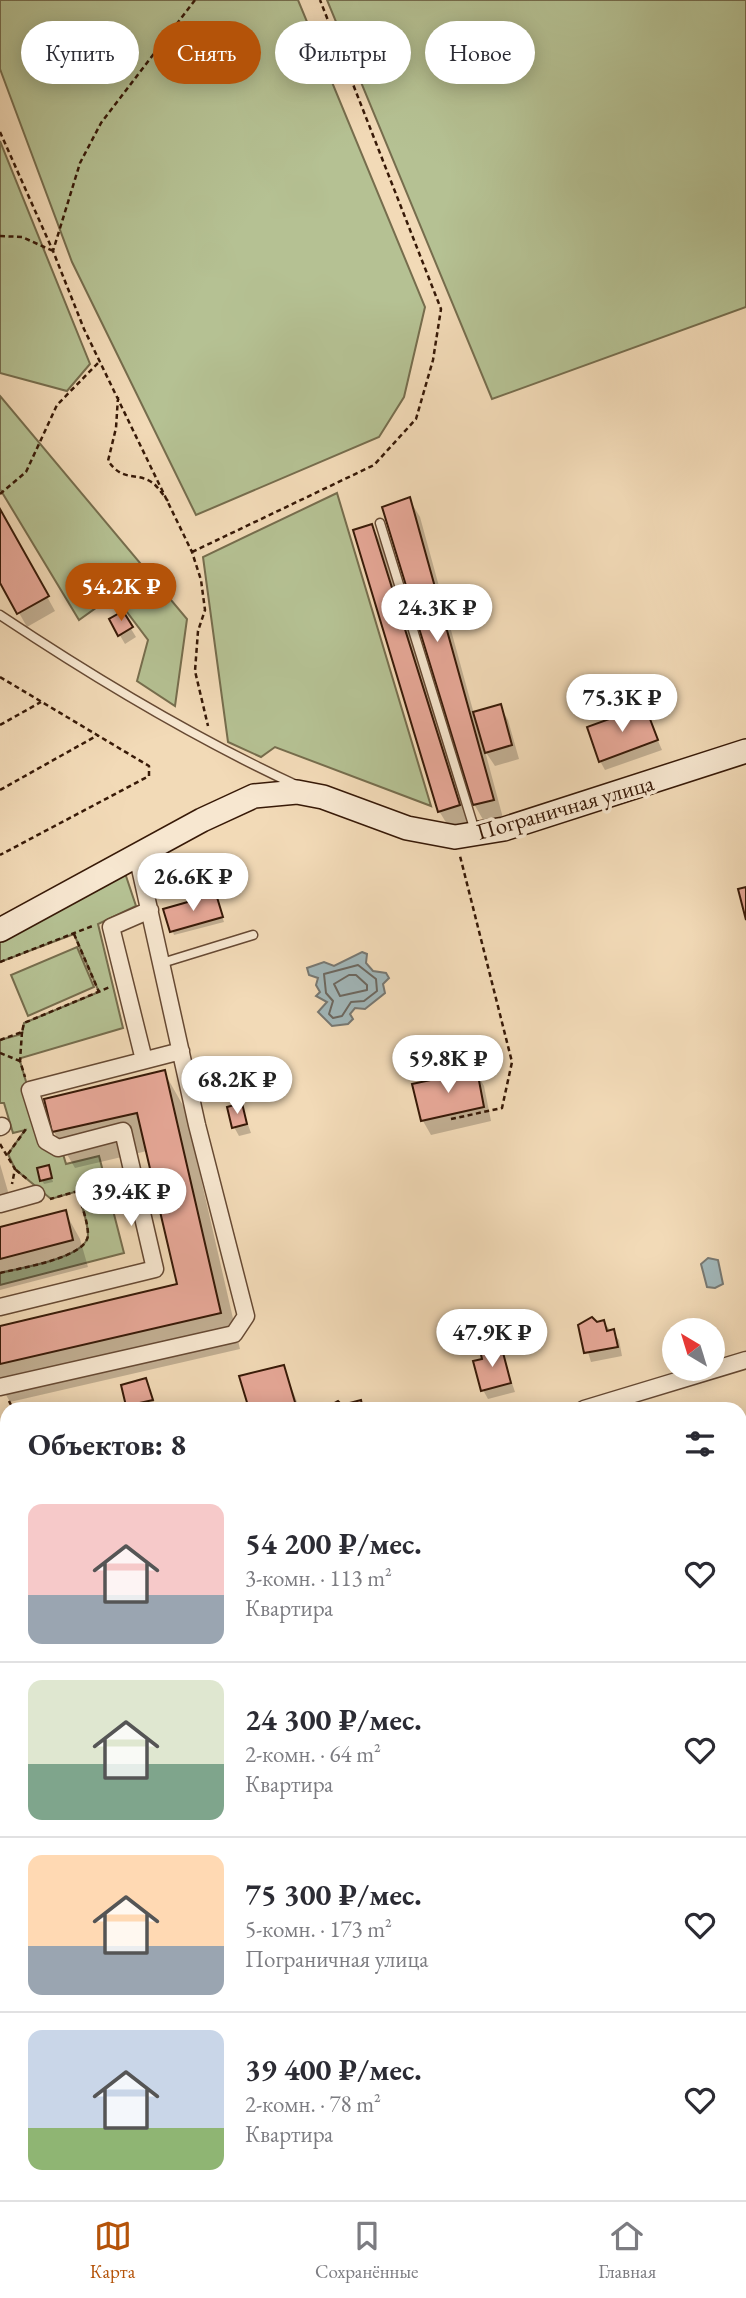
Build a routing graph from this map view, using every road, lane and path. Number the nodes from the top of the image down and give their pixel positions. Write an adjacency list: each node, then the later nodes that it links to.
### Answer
1 (195, 0): 5 (path)
2 (320, 0): 11 (path)
3 (0, 132): 5 (path)
4 (0, 236): 5 (path)
5 (53, 251): 6 (path)
6 (100, 361): 7 (path); 8 (path)
7 (118, 395): 9 (path); 9 (path)
8 (0, 494)
9 (170, 503): 11 (path)
10 (380, 523): 21 (lane)
11 (192, 552): 17 (path)
12 (0, 615): 17 (lane)
13 (0, 677): 14 (path)
14 (41, 702): 15 (path); 16 (path)
15 (0, 725)
16 (98, 735): 19 (path); 22 (path)
17 (210, 743): 20 (lane)
18 (746, 751): 21 (street, Пограничная улица)
19 (0, 790)
20 (323, 797): 21 (street, Пограничная улица); 23 (street, Пограничная улица)
21 (465, 835): 40 (path)
22 (0, 855)
23 (137, 855): 24 (street); 26 (street, Пограничная улица)
24 (150, 910): 30 (street); 37 (street)
25 (98, 923): 27 (path)
26 (0, 930)
27 (74, 934): 29 (path); 32 (path)
28 (253, 935): 30 (lane)
29 (0, 962)
30 (162, 963): 35 (street)
31 (112, 986): 32 (path)
32 (99, 992): 33 (path)
33 (22, 1032): 34 (path); 38 (path)
34 (0, 1041)
35 (181, 1051): 37 (street); 49 (street)
36 (0, 1053): 38 (path)
37 (144, 1060): 39 (street)
38 (20, 1061): 39 (path)
39 (30, 1090): 47 (street)
40 (451, 1119)
41 (5, 1129): 43 (path)
42 (0, 1144): 43 (path)
43 (8, 1154): 44 (path)
44 (3, 1198): 45 (street)
45 (37, 1198): 46 (path)
46 (0, 1273)
47 (0, 1307)
48 (746, 1360): 50 (street)
49 (0, 1387)
50 (607, 1402)

